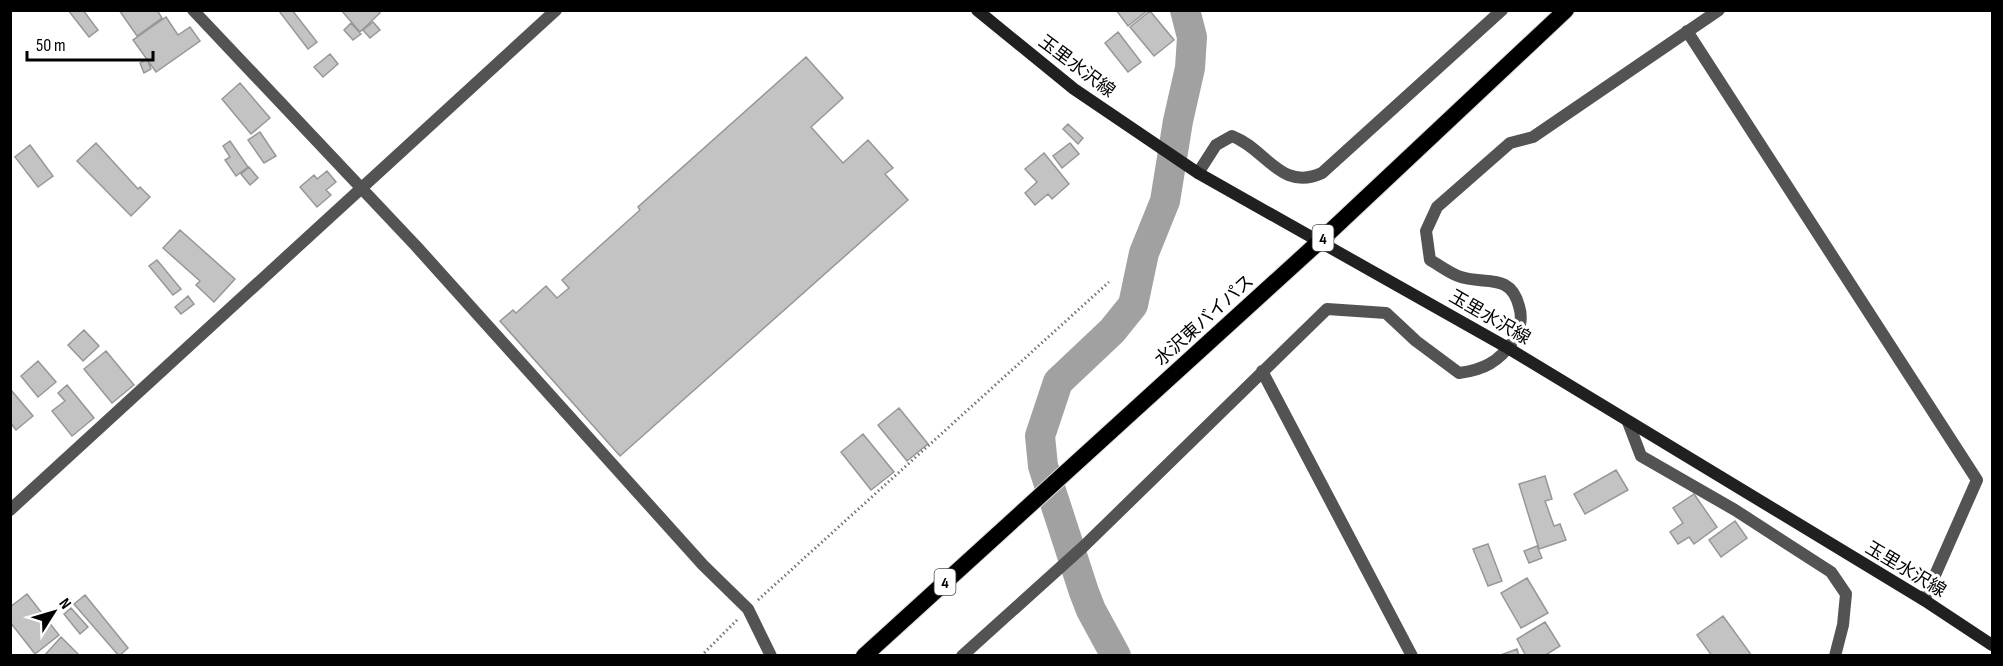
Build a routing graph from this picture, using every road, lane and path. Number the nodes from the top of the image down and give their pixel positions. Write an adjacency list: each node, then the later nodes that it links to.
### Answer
1 (193, 10): 9 (street)
2 (556, 10): 9 (street)
3 (977, 10): 8 (main road, 玉里水沢線)
4 (1502, 10): 8 (street)
5 (1566, 10): 10 (highway, 水沢東バイパス / 4)
6 (1719, 10): 7 (street)
7 (1687, 32): 12 (street); 16 (street)
8 (1198, 173): 10 (main road, 玉里水沢線)
9 (362, 190): 15 (street); 17 (street)
10 (1320, 241): 12 (main road, 玉里水沢線); 21 (highway, 水沢東バイパス / 4)
11 (1109, 282): 17 (path)
12 (1508, 348): 13 (street); 14 (main road, 玉里水沢線)
13 (1262, 371): 22 (street); 23 (street)
14 (1628, 422): 16 (main road, 玉里水沢線); 24 (street)
15 (10, 510)
16 (1924, 600): 18 (main road, 玉里水沢線)
17 (748, 609): 19 (path); 20 (street)
18 (1992, 645)
19 (701, 656)
20 (771, 656)
21 (864, 656)
22 (962, 656)
23 (1412, 656)
24 (1835, 656)

